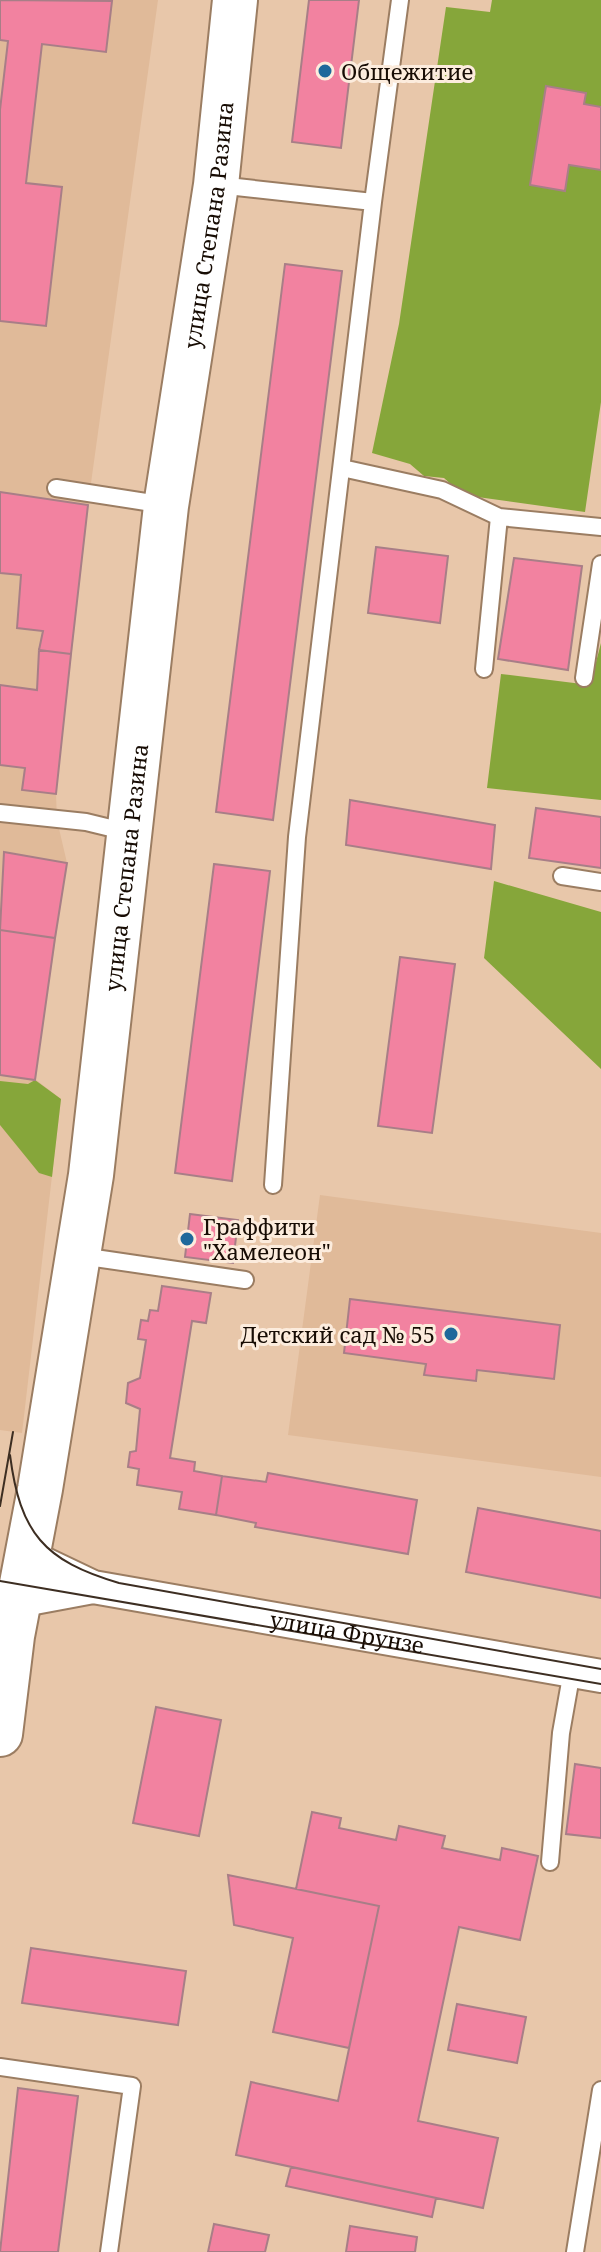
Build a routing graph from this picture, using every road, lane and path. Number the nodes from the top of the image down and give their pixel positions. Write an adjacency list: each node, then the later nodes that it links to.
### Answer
1 (235, 0): 3 (street, улица Степана Разина)
2 (400, 0): 4 (lane)
3 (216, 185): 4 (lane); 7 (street, улица Степана Разина)
4 (373, 202): 5 (lane)
5 (342, 468): 8 (lane); 17 (lane)
6 (56, 488): 7 (lane)
7 (166, 506): 14 (street, улица Степана Разина)
8 (499, 517): 9 (lane); 11 (lane)
9 (601, 527)
10 (601, 564): 12 (lane)
11 (484, 669)
12 (584, 678)
13 (0, 813): 14 (lane)
14 (132, 833): 18 (street, улица Степана Разина)
15 (562, 876): 16 (lane)
16 (601, 882)
17 (273, 1185)
18 (76, 1255): 19 (lane); 20 (street, улица Степана Разина)
19 (245, 1280)
20 (28, 1556): 21 (street, улица Фрунзе); 22 (street, улица Степана Разина)
21 (93, 1587): 22 (street, улица Фрунзе); 23 (street, улица Фрунзе)
22 (9, 1600): 24 (street, улица Степана Разина)
23 (586, 1673): 25 (lane)
24 (0, 1734)
25 (550, 1862)
26 (0, 2067): 28 (lane)
27 (601, 2090): 29 (lane)
28 (109, 2252)
29 (575, 2252)

